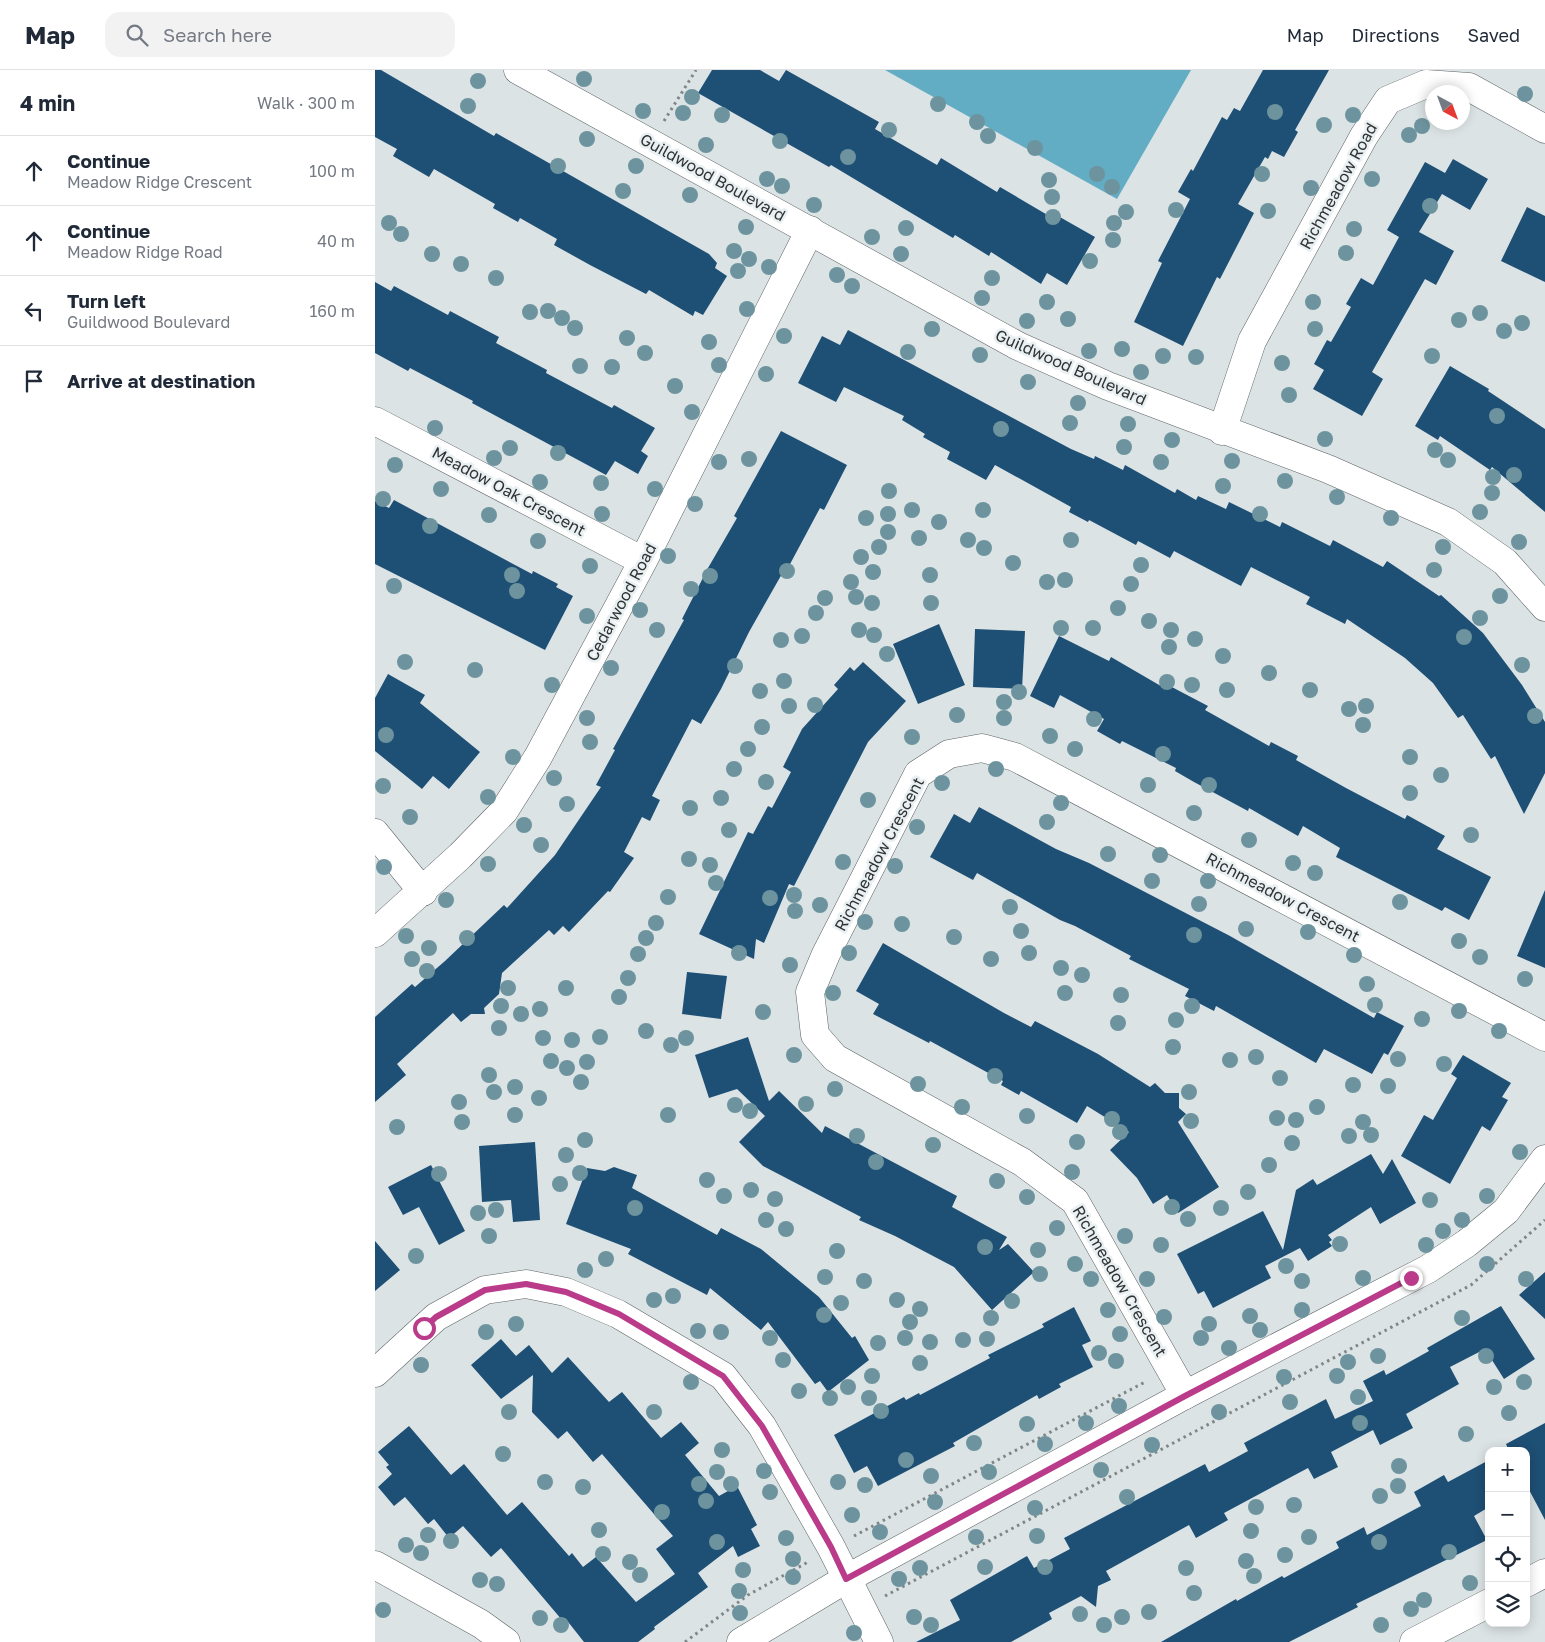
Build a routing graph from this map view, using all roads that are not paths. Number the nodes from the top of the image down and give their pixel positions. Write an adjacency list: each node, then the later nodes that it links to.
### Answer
1 (518, 70): 3 (street, Guildwood Boulevard)
2 (1545, 129): 5 (street, Richmeadow Road)
3 (809, 230): 5 (street, Guildwood Boulevard); 6 (street, Cedarwood Road)
4 (375, 421): 6 (street, Meadow Oak Crescent)
5 (1222, 431): 7 (street, Guildwood Boulevard)
6 (643, 561): 9 (street, Cedarwood Road)
7 (1545, 607)
8 (375, 834): 9 (street)
9 (423, 892): 10 (street, Cedarwood Road)
10 (375, 933)
11 (1545, 1036): 14 (street, Richmeadow Crescent)
12 (1545, 1159): 14 (street)
13 (375, 1373): 17 (street)
14 (1185, 1396): 17 (street)
15 (375, 1565): 20 (street)
16 (1545, 1573): 18 (street)
17 (846, 1579): 21 (street); 22 (street)
18 (1528, 1582)
19 (1485, 1605): 23 (street)
20 (506, 1642)
21 (741, 1642)
22 (879, 1642)
23 (1414, 1642)

